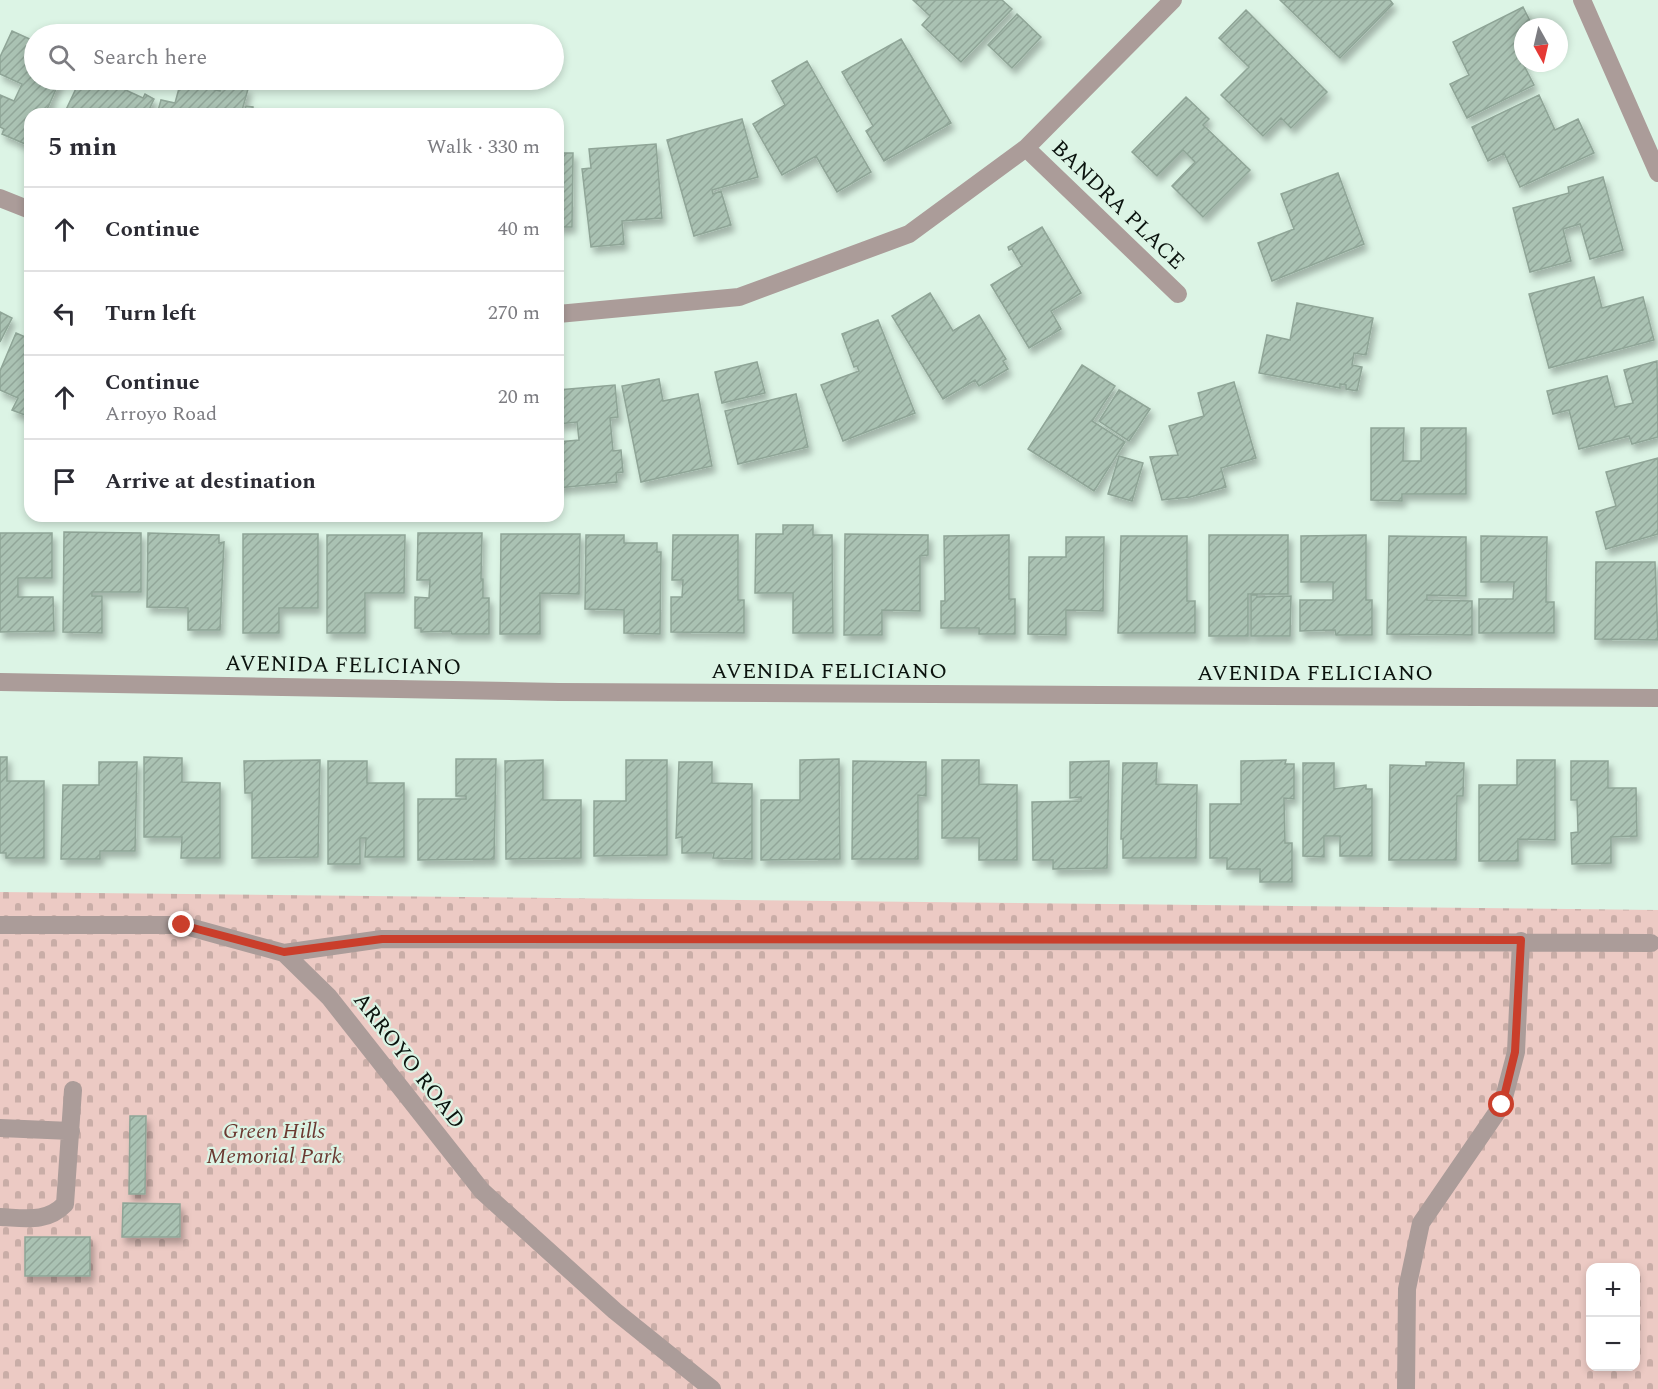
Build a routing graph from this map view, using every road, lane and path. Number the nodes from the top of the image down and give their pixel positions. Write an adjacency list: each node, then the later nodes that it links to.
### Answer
1 (1173, 0): 3 (street)
2 (1582, 0): 4 (street)
3 (1026, 148): 7 (street, BANDRA PLACE); 8 (street)
4 (1658, 173)
5 (0, 198): 6 (street)
6 (24, 208)
7 (1178, 294)
8 (564, 313)
9 (0, 682): 10 (street, AVENIDA FELICIANO)
10 (1658, 698)
11 (0, 925): 14 (street)
12 (1521, 940): 13 (street); 14 (street); 20 (street)
13 (1651, 943)
14 (284, 952): 19 (street, ARROYO ROAD)
15 (73, 1090): 17 (street)
16 (0, 1128): 17 (street)
17 (71, 1131): 18 (street)
18 (0, 1217)
19 (712, 1389)
20 (1406, 1389)

